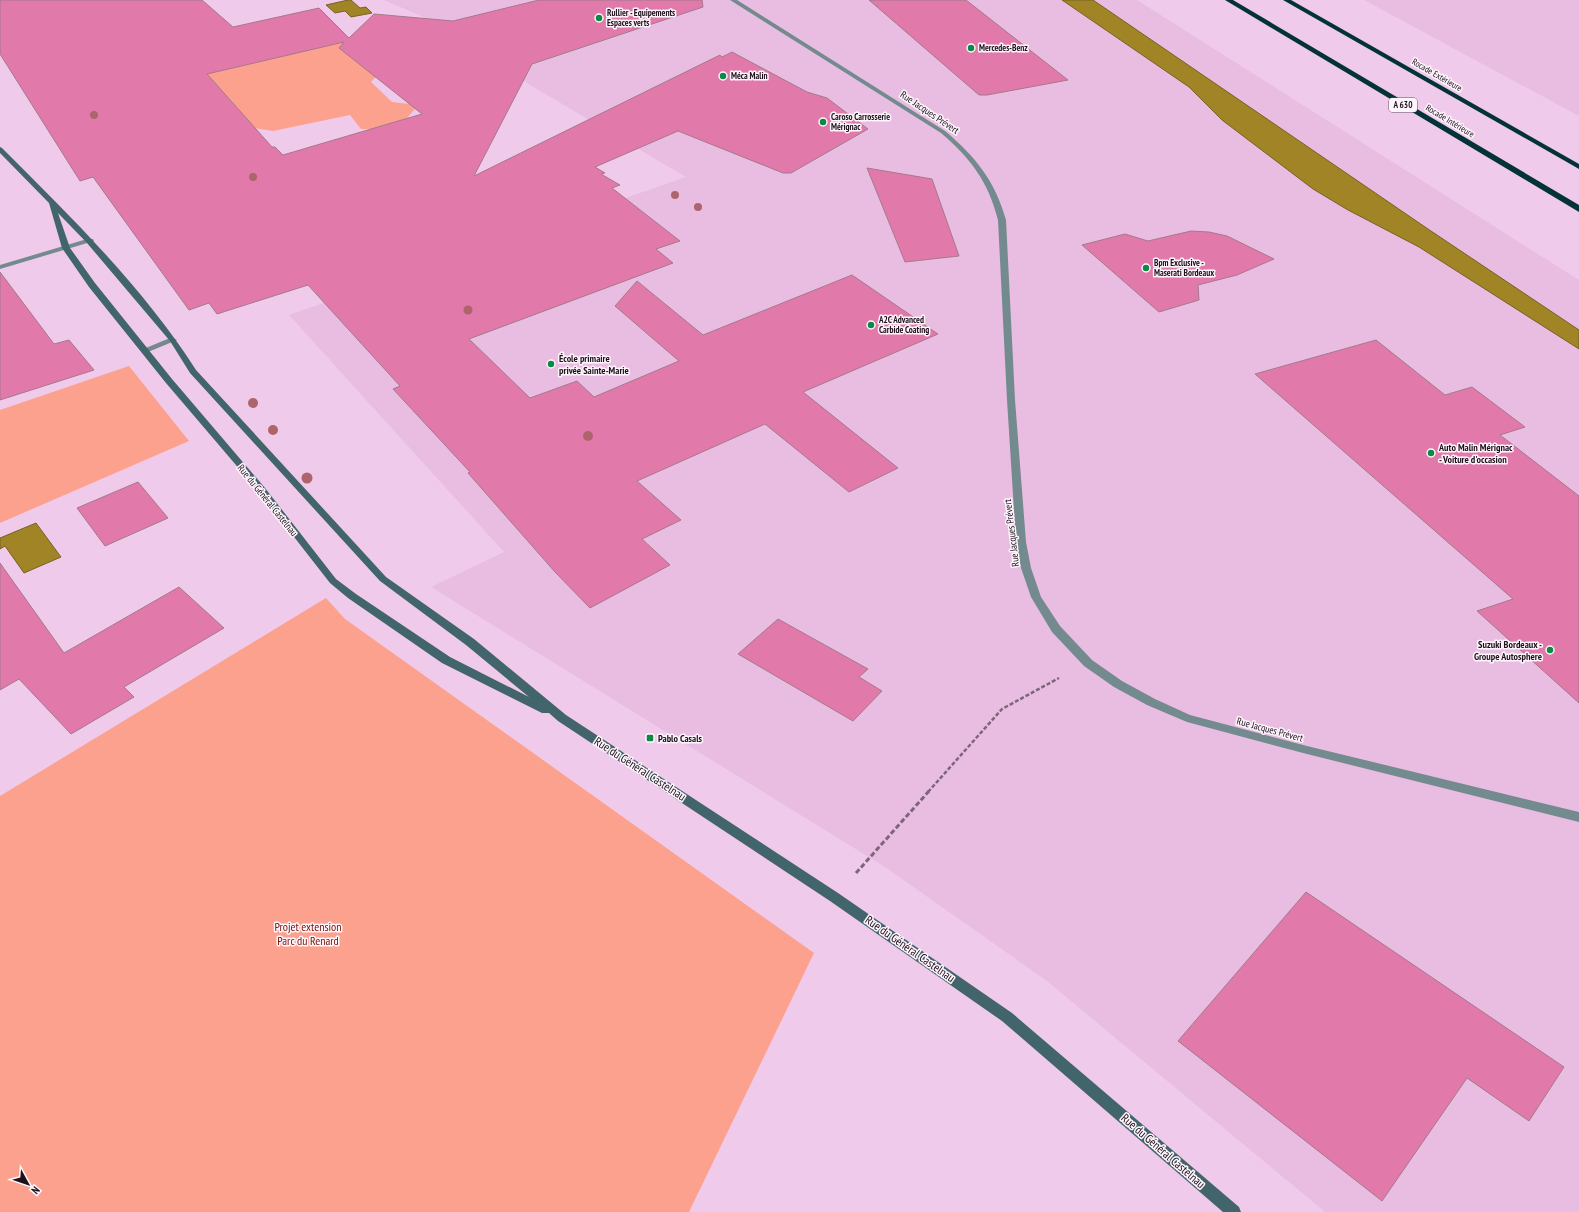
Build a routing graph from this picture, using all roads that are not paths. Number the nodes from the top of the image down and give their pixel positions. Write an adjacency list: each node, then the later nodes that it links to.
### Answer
1 (733, 0): 14 (street, Rue Jacques Prévert)
2 (1228, 0): 7 (highway, Rocade Intérieure / A 630)
3 (1286, 0): 5 (highway, Rocade Extérieure)
4 (0, 149): 6 (street, Rue du Général Castelnau)
5 (1579, 167)
6 (51, 203): 8 (street, Rue du Général Castelnau); 9 (street, Rue du Général Castelnau)
7 (1579, 209)
8 (90, 241): 9 (street); 11 (street, Rue du Général Castelnau)
9 (66, 248): 10 (street); 12 (street, Rue du Général Castelnau)
10 (0, 267)
11 (173, 340): 12 (street); 13 (street, Rue du Général Castelnau)
12 (145, 350): 13 (street, Rue du Général Castelnau)
13 (562, 718): 15 (street, Rue du Général Castelnau)
14 (1579, 817)
15 (1229, 1210)

